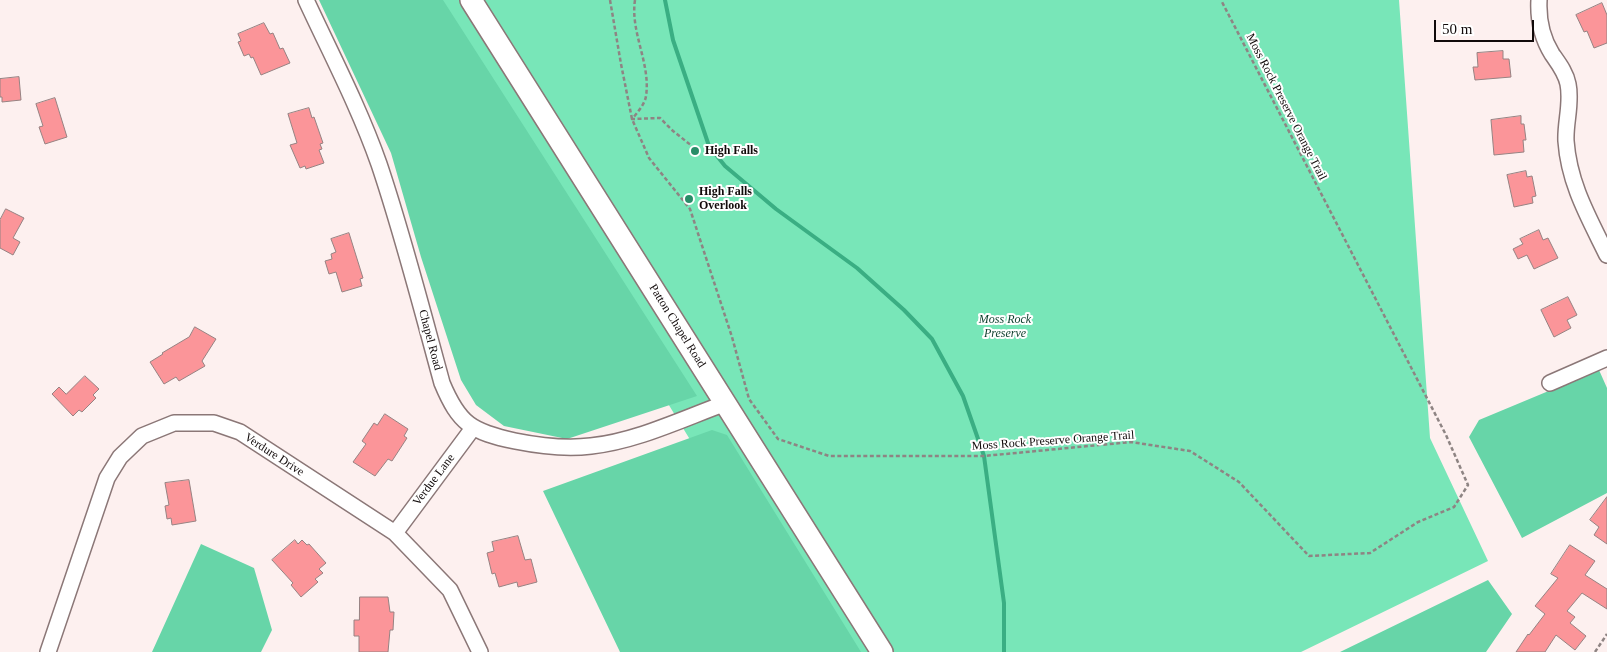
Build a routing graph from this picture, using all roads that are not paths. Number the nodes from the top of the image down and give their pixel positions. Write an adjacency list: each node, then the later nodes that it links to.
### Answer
1 (306, 0): 8 (street, Chapel Road)
2 (471, 0): 7 (street, Patton Chapel Road)
3 (1538, 0): 4 (street)
4 (1607, 255)
5 (1607, 358): 6 (street)
6 (1550, 383)
7 (726, 403): 8 (street, Chapel Road); 12 (street, Patton Chapel Road)
8 (474, 428): 9 (street, Verdue Lane)
9 (395, 533): 10 (street, Verdure Drive); 11 (street, Verdure Drive)
10 (48, 652)
11 (480, 652)
12 (882, 652)

